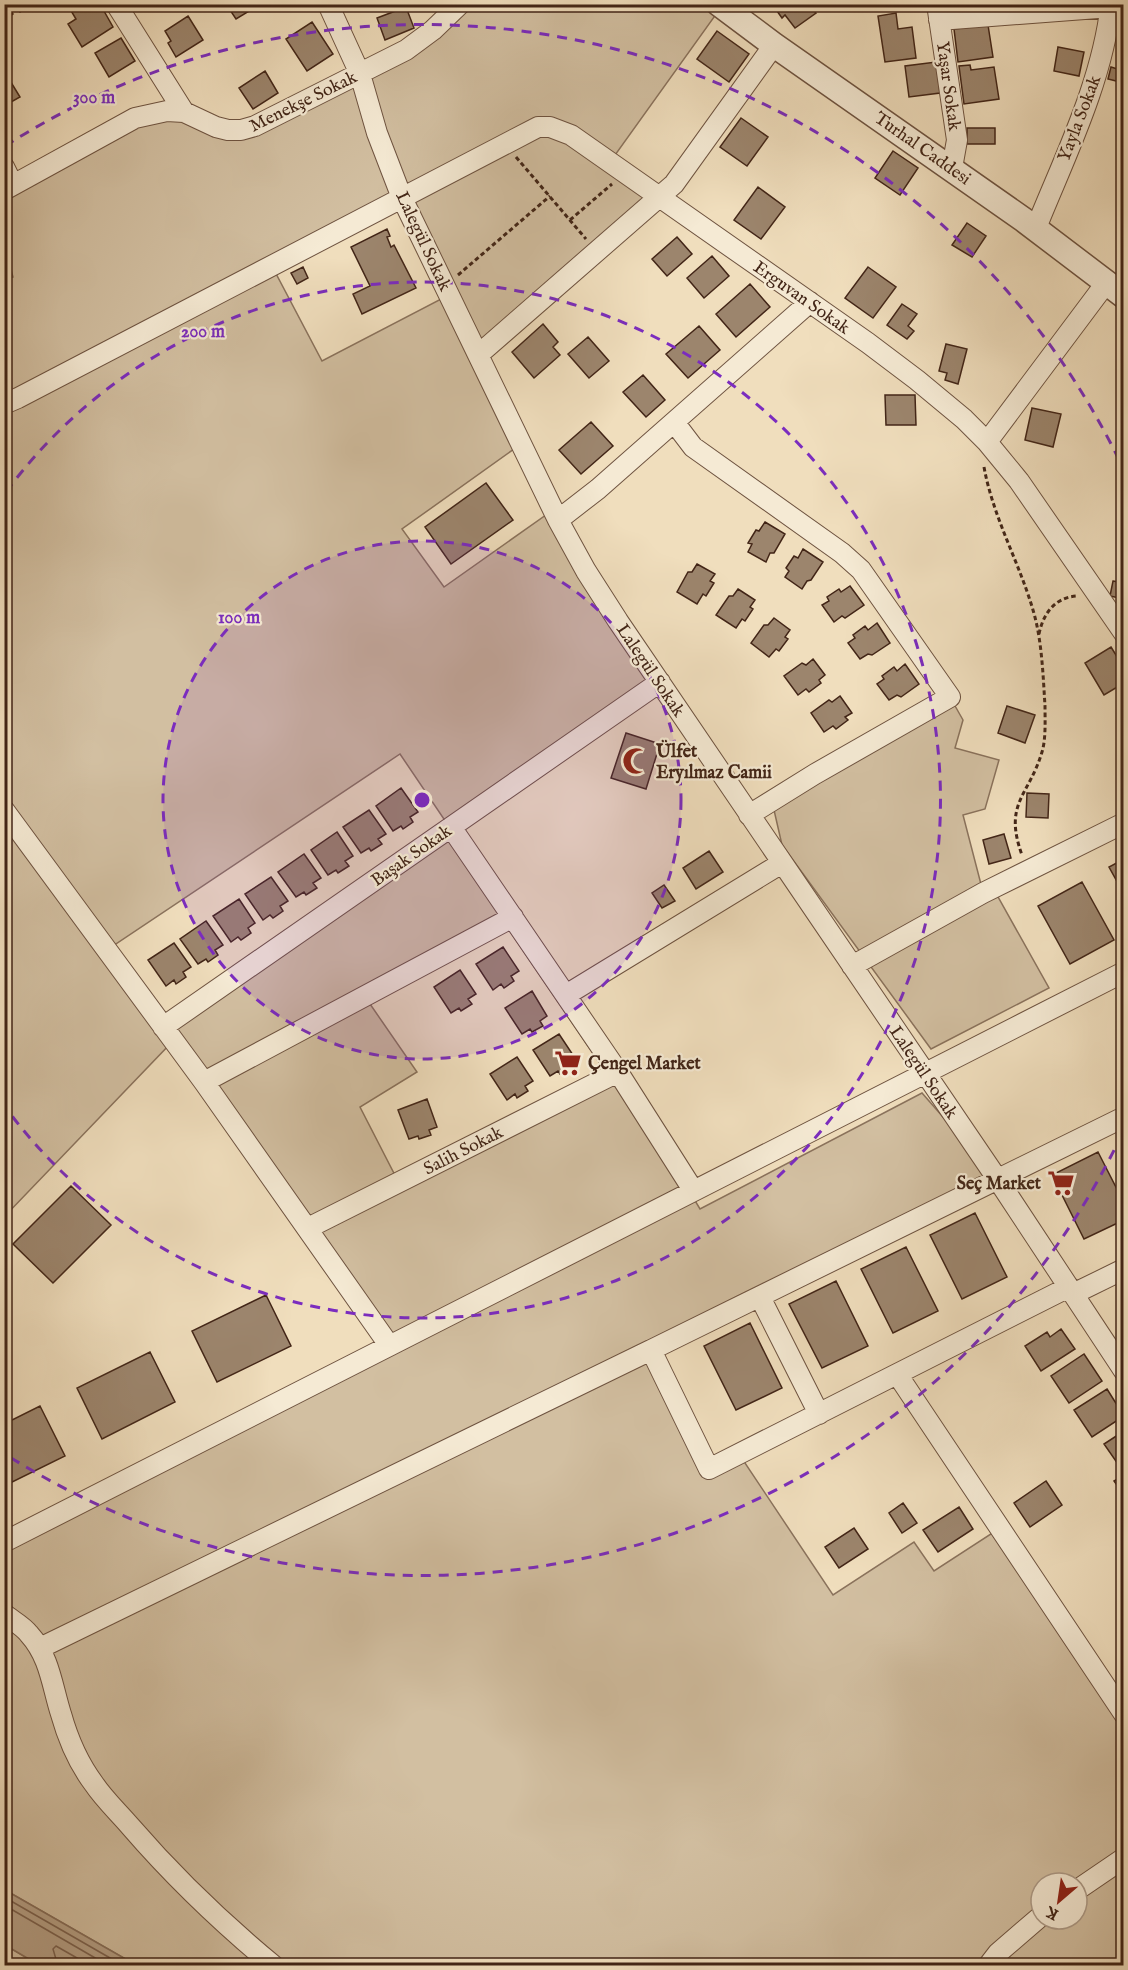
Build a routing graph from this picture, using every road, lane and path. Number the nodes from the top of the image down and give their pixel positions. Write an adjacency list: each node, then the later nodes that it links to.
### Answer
1 (116, 4): 9 (street)
2 (328, 4): 8 (street, Lalegül Sokak)
3 (460, 4): 8 (street, Menekşe Sokak)
4 (719, 4): 7 (street, Turhal Caddesi)
5 (1111, 6): 6 (street); 18 (street, Yayla Sokak)
6 (938, 12): 11 (street, Yaşar Sokak)
7 (774, 45): 11 (street, Turhal Caddesi); 15 (street)
8 (360, 74): 9 (street, Menekşe Sokak); 16 (street, Lalegül Sokak)
9 (184, 112): 13 (street)
10 (505, 144): 12 (street, Erguvan Sokak); 14 (path); 16 (street, Erguvan Sokak)
11 (952, 168): 18 (street, Turhal Caddesi)
12 (625, 173): 15 (street, Erguvan Sokak); 17 (path)
13 (7, 181)
14 (550, 196): 17 (path); 20 (path)
15 (660, 197): 19 (street); 22 (street, Erguvan Sokak)
16 (402, 198): 20 (street, Lalegül Sokak); 24 (street, Erguvan Sokak)
17 (570, 220): 19 (path)
18 (1036, 228): 21 (street, Turhal Caddesi)
19 (597, 252): 23 (street)
20 (445, 286): 23 (street, Lalegül Sokak)
21 (1115, 290): 26 (street)
22 (810, 302): 25 (street); 26 (street, Erguvan Sokak)
23 (478, 355): 27 (street, Lalegül Sokak)
24 (4, 404)
25 (674, 422): 27 (street); 33 (street)
26 (987, 442): 28 (street, Erguvan Sokak); 30 (path)
27 (558, 520): 31 (street, Lalegül Sokak)
28 (1102, 601): 29 (street, Erguvan Sokak); 30 (path)
29 (1124, 633)
30 (1038, 636): 37 (path)
31 (660, 682): 33 (street, Lalegül Sokak); 35 (street, Başak Sokak)
32 (4, 810): 42 (street)
33 (749, 814): 36 (street, Lalegül Sokak)
34 (1124, 823): 37 (street)
35 (451, 827): 38 (street); 42 (street, Başak Sokak)
36 (782, 863): 39 (street, Lalegül Sokak); 41 (street)
37 (1028, 871): 39 (street)
38 (513, 917): 41 (street); 45 (street)
39 (852, 966): 44 (street, Lalegül Sokak)
40 (1124, 972): 44 (street)
41 (566, 995): 43 (street)
42 (163, 1027): 45 (street)
43 (618, 1072): 48 (street); 49 (street, Salih Sokak)
44 (925, 1073): 47 (street, Lalegül Sokak); 48 (street)
45 (204, 1082): 49 (street)
46 (1124, 1117): 47 (street)
47 (998, 1180): 51 (street, Lalegül Sokak); 52 (street)
48 (693, 1190): 53 (street)
49 (308, 1228): 53 (street)
50 (1124, 1269): 51 (street)
51 (1071, 1291): 55 (street, Lalegül Sokak); 56 (street)
52 (760, 1297): 54 (street); 57 (street)
53 (389, 1345): 58 (street)
54 (651, 1350): 57 (street); 60 (street)
55 (1124, 1371)
56 (897, 1374): 57 (street); 61 (street)
57 (819, 1414)
58 (4, 1542)
59 (4, 1614): 60 (street)
60 (40, 1648): 65 (street)
61 (1124, 1714)
62 (1124, 1858): 63 (street)
63 (1089, 1882)
64 (1029, 1926): 66 (street)
65 (274, 1965)
66 (988, 1965)

